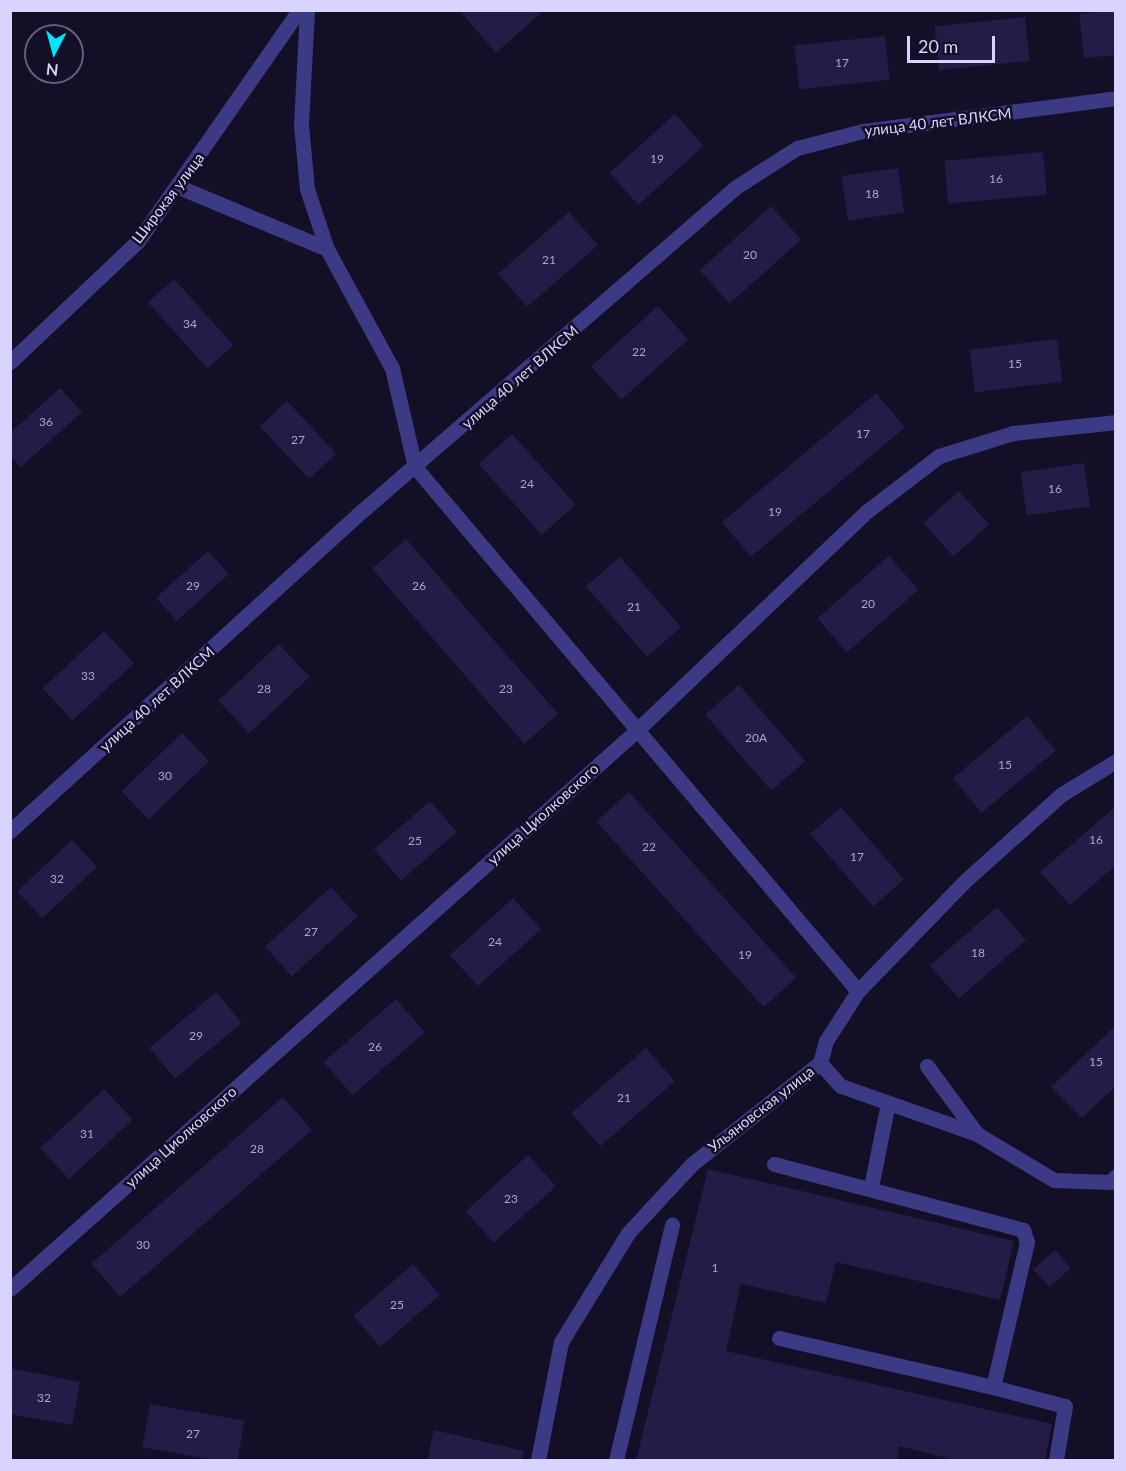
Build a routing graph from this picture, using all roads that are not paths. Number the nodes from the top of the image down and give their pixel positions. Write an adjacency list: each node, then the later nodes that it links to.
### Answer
1 (299, 10): 4 (street, Широкая улица)
2 (307, 10): 5 (street)
3 (1116, 98): 8 (street, улица 40 лет ВЛКСМ)
4 (179, 187): 5 (street); 6 (street, Широкая улица)
5 (327, 249): 8 (street)
6 (10, 362)
7 (1116, 422): 9 (street, улица Циолковского)
8 (415, 467): 9 (street); 11 (street, улица 40 лет ВЛКСМ)
9 (636, 731): 12 (street); 21 (street, улица Циолковского)
10 (1116, 761): 12 (street, Ульяновская улица)
11 (10, 831)
12 (858, 991): 13 (street, Ульяновская улица)
13 (820, 1063): 15 (street); 24 (street, Ульяновская улица)
14 (927, 1066): 16 (street)
15 (888, 1103): 16 (street); 19 (street)
16 (977, 1134): 18 (street)
17 (774, 1164): 19 (street)
18 (1116, 1176)
19 (871, 1187): 23 (street)
20 (672, 1225): 25 (street)
21 (10, 1289)
22 (779, 1338): 23 (street)
23 (993, 1387): 26 (street)
24 (538, 1461)
25 (616, 1461)
26 (1056, 1461)

